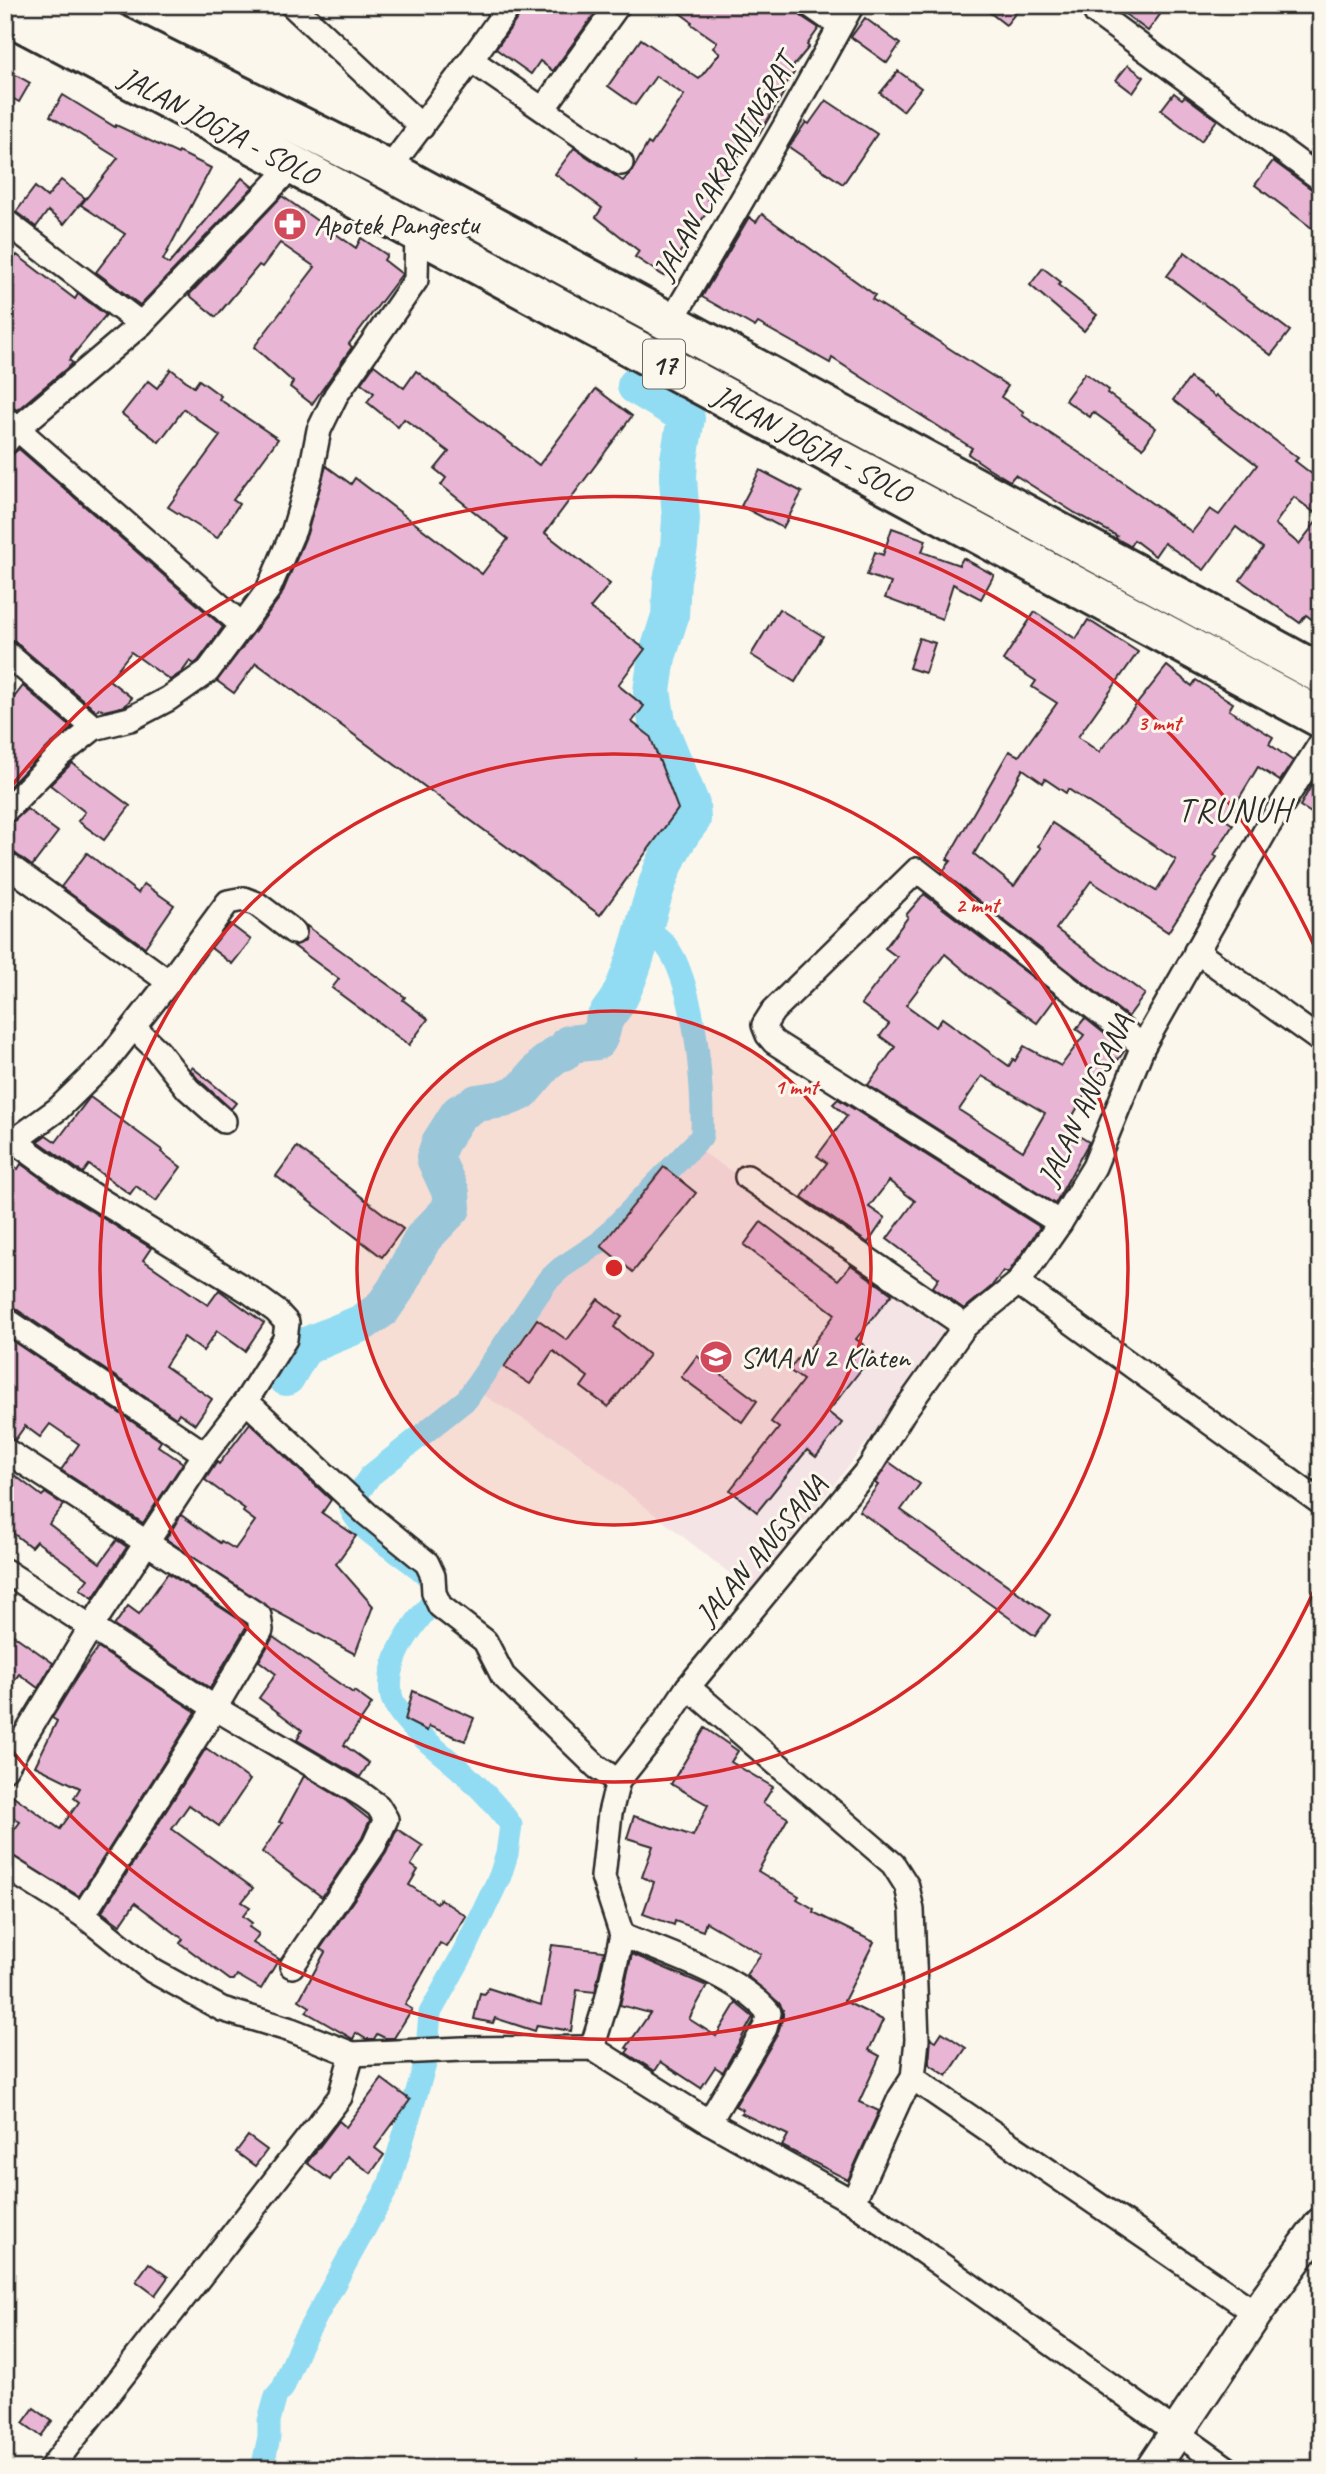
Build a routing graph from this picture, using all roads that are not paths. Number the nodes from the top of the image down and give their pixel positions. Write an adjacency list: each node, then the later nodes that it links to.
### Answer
1 (57, 5): 15 (highway, JALAN JOGJA - SOLO / 17)
2 (292, 5): 12 (street)
3 (510, 5): 10 (street)
4 (618, 5): 11 (street)
5 (810, 5): 9 (street)
6 (852, 5): 9 (street, JALAN CAKRANINGRAT)
7 (1095, 5): 16 (street)
8 (6, 15): 14 (highway, JALAN JOGJA - SOLO / 17)
9 (840, 26): 20 (street, JALAN CAKRANINGRAT)
10 (471, 60): 11 (street); 12 (street)
11 (543, 109): 13 (street)
12 (422, 127): 15 (street)
13 (621, 163)
14 (293, 165): 19 (highway, JALAN JOGJA - SOLO / 17); 21 (street)
15 (388, 170): 17 (highway, JALAN JOGJA - SOLO / 17)
16 (1321, 179)
17 (430, 194): 19 (street); 20 (highway, JALAN JOGJA - SOLO / 17)
18 (5, 221): 21 (street)
19 (417, 232): 23 (street); 26 (highway, JALAN JOGJA - SOLO / 17)
20 (671, 323): 25 (highway, JALAN JOGJA - SOLO / 17)
21 (141, 324): 22 (street)
22 (9, 430): 23 (street)
23 (242, 625): 27 (street)
24 (5, 652): 27 (street)
25 (1321, 674)
26 (1321, 718)
27 (94, 728): 29 (street)
28 (1321, 743): 32 (street, JALAN ANGSANA)
29 (5, 811)
30 (5, 863): 33 (street)
31 (293, 932): 33 (street)
32 (1195, 951): 35 (street); 36 (street, JALAN ANGSANA)
33 (169, 982): 34 (street)
34 (134, 1028): 37 (street); 38 (street)
35 (1321, 1041)
36 (1143, 1046): 40 (street, JALAN ANGSANA); 40 (street)
37 (225, 1121)
38 (10, 1142): 44 (street)
39 (747, 1177): 43 (street)
40 (1060, 1223): 41 (street, JALAN ANGSANA)
41 (1018, 1283): 43 (street, JALAN ANGSANA); 47 (street)
42 (5, 1319): 46 (street)
43 (965, 1326): 51 (street, JALAN ANGSANA)
44 (246, 1401): 46 (street); 54 (street)
45 (5, 1450): 48 (street)
46 (205, 1454): 48 (street)
47 (1321, 1503)
48 (146, 1544): 50 (street); 52 (street)
49 (5, 1571): 50 (street)
50 (91, 1628): 52 (street); 53 (street)
51 (688, 1687): 54 (street, JALAN ANGSANA); 61 (street)
52 (215, 1708): 56 (street); 58 (street)
53 (5, 1769)
54 (618, 1781): 57 (street)
55 (5, 1866): 56 (street)
56 (83, 1915): 60 (street)
57 (622, 1935): 59 (street); 62 (street)
58 (292, 1966)
59 (592, 2048): 60 (street); 62 (street)
60 (352, 2054): 67 (street)
61 (913, 2078): 63 (street); 65 (street)
62 (709, 2122): 63 (street)
63 (853, 2202): 66 (street)
64 (1321, 2224): 65 (street)
65 (1256, 2313): 66 (street)
66 (1179, 2432): 68 (street); 69 (street)
67 (50, 2469)
68 (1152, 2469)
69 (1228, 2469)

